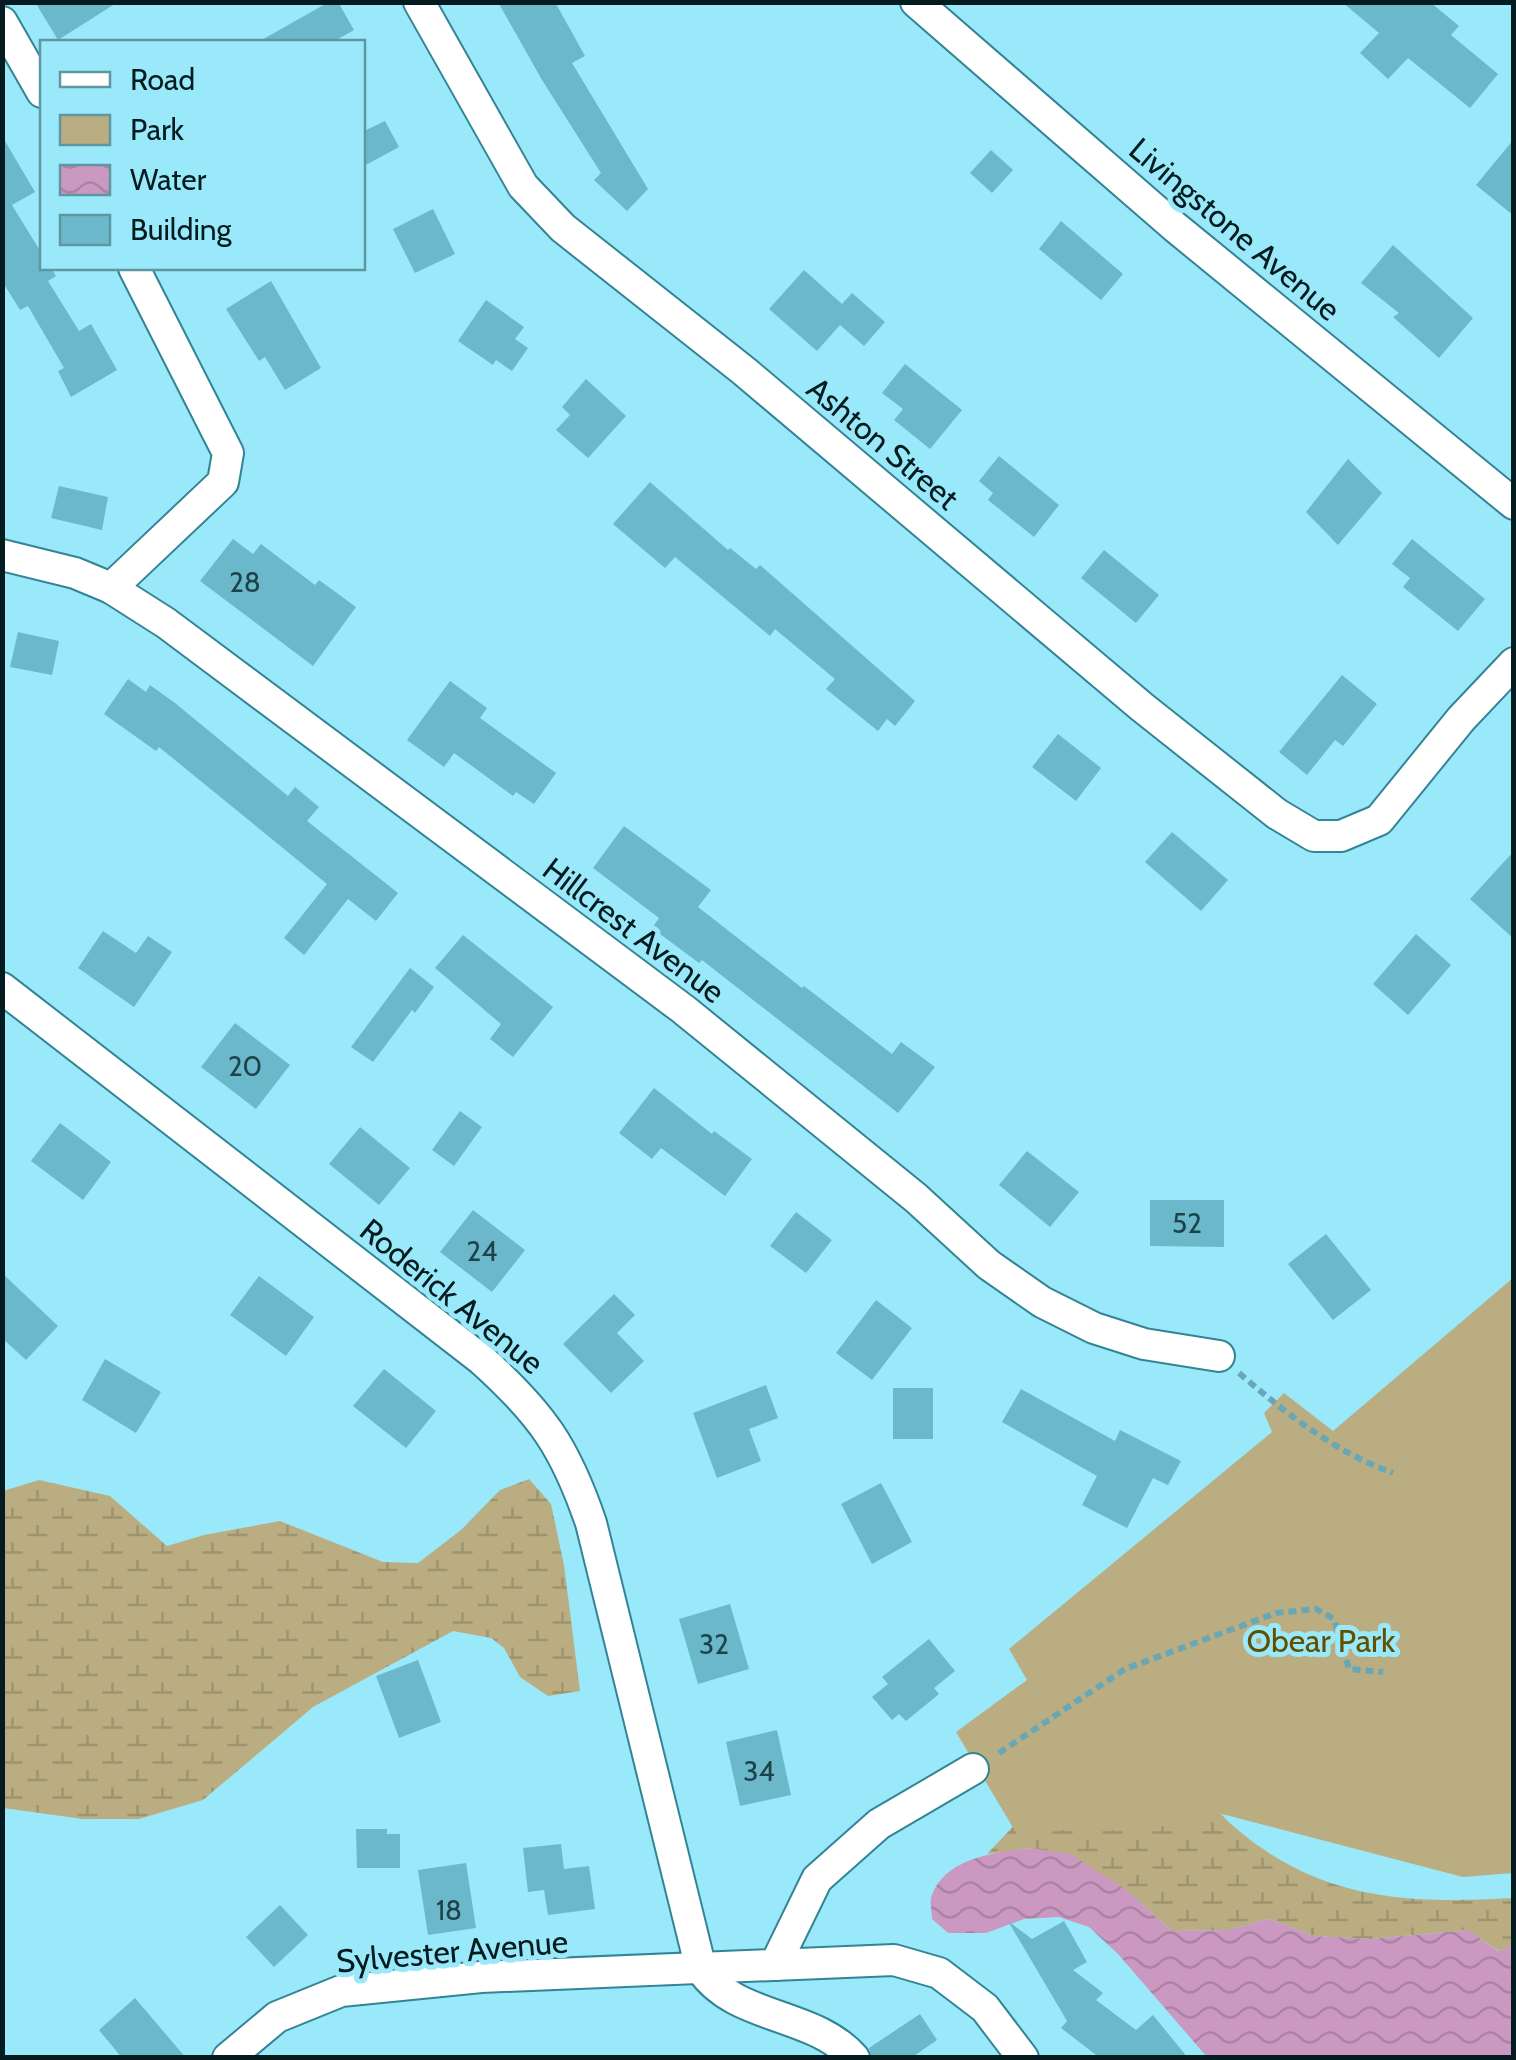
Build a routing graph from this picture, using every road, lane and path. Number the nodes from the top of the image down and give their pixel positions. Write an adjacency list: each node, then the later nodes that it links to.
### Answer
1 (419, 2): 9 (street, Ashton Street)
2 (916, 2): 6 (street, Livingstone Avenue)
3 (2, 22): 4 (street)
4 (40, 88)
5 (135, 270): 8 (street)
6 (1514, 504)
7 (2, 556): 8 (street, Hillcrest Avenue)
8 (111, 588): 11 (street, Hillcrest Avenue)
9 (1514, 662)
10 (2, 988): 16 (street, Roderick Avenue)
11 (1220, 1356): 12 (path)
12 (1393, 1473)
13 (1382, 1672): 14 (path)
14 (973, 1769): 15 (street)
15 (774, 1966): 16 (street, Sylvester Avenue); 19 (street, Sylvester Avenue)
16 (701, 1969): 17 (street, Sylvester Avenue); 18 (street)
17 (228, 2058)
18 (854, 2058)
19 (1024, 2058)

